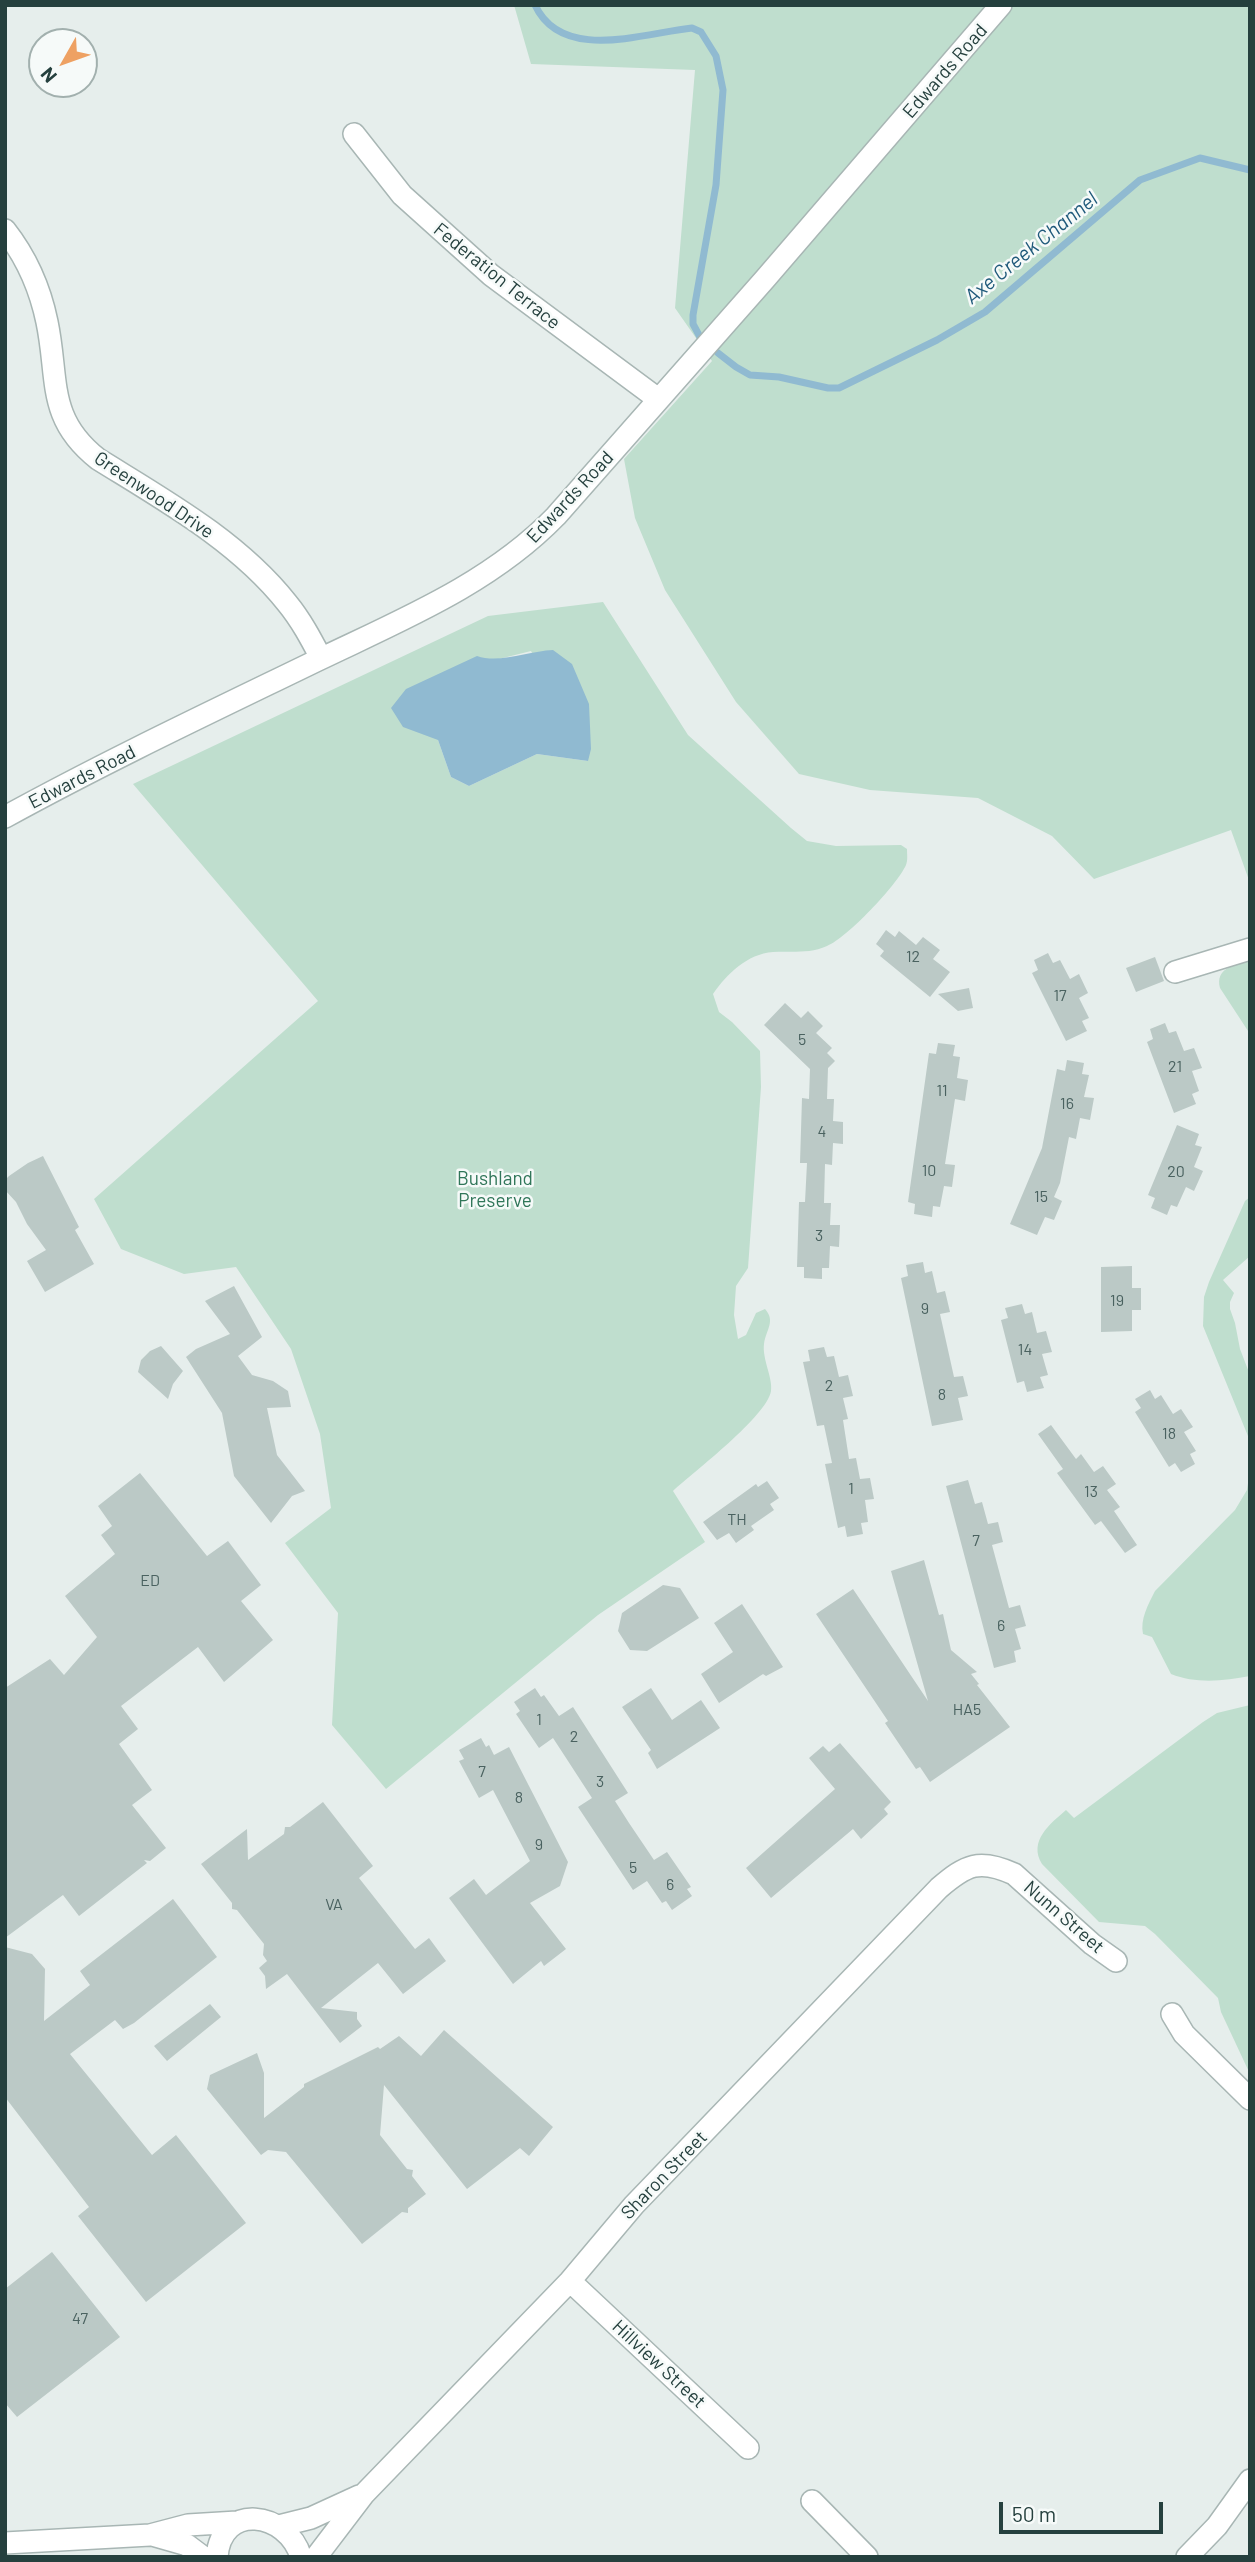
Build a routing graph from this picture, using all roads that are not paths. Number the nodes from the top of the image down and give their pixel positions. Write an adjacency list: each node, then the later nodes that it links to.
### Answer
1 (1001, 5): 4 (street, Edwards Road)
2 (354, 134): 4 (street, Federation Terrace)
3 (5, 230): 5 (street, Greenwood Drive)
4 (658, 399): 5 (street, Edwards Road)
5 (321, 658): 6 (street, Edwards Road)
6 (5, 817)
7 (1250, 949): 8 (street)
8 (1175, 972)
9 (971, 1865): 10 (street, Nunn Street); 13 (street, Sharon Street)
10 (1116, 1961)
11 (1172, 2014): 12 (street)
12 (1250, 2099)
13 (570, 2281): 14 (street, Hillview Street); 16 (street, Sharon Street)
14 (748, 2448)
15 (1250, 2480): 27 (street)
16 (364, 2494): 19 (street, Sharon Street); 25 (street, Sharon Street)
17 (812, 2501): 26 (street)
18 (237, 2522): 19 (street); 20 (street); 23 (street)
19 (279, 2526): 24 (street)
20 (150, 2535): 21 (street); 22 (street)
21 (5, 2543)
22 (203, 2557)
23 (216, 2557)
24 (301, 2557)
25 (316, 2557)
26 (867, 2557)
27 (1187, 2557)

